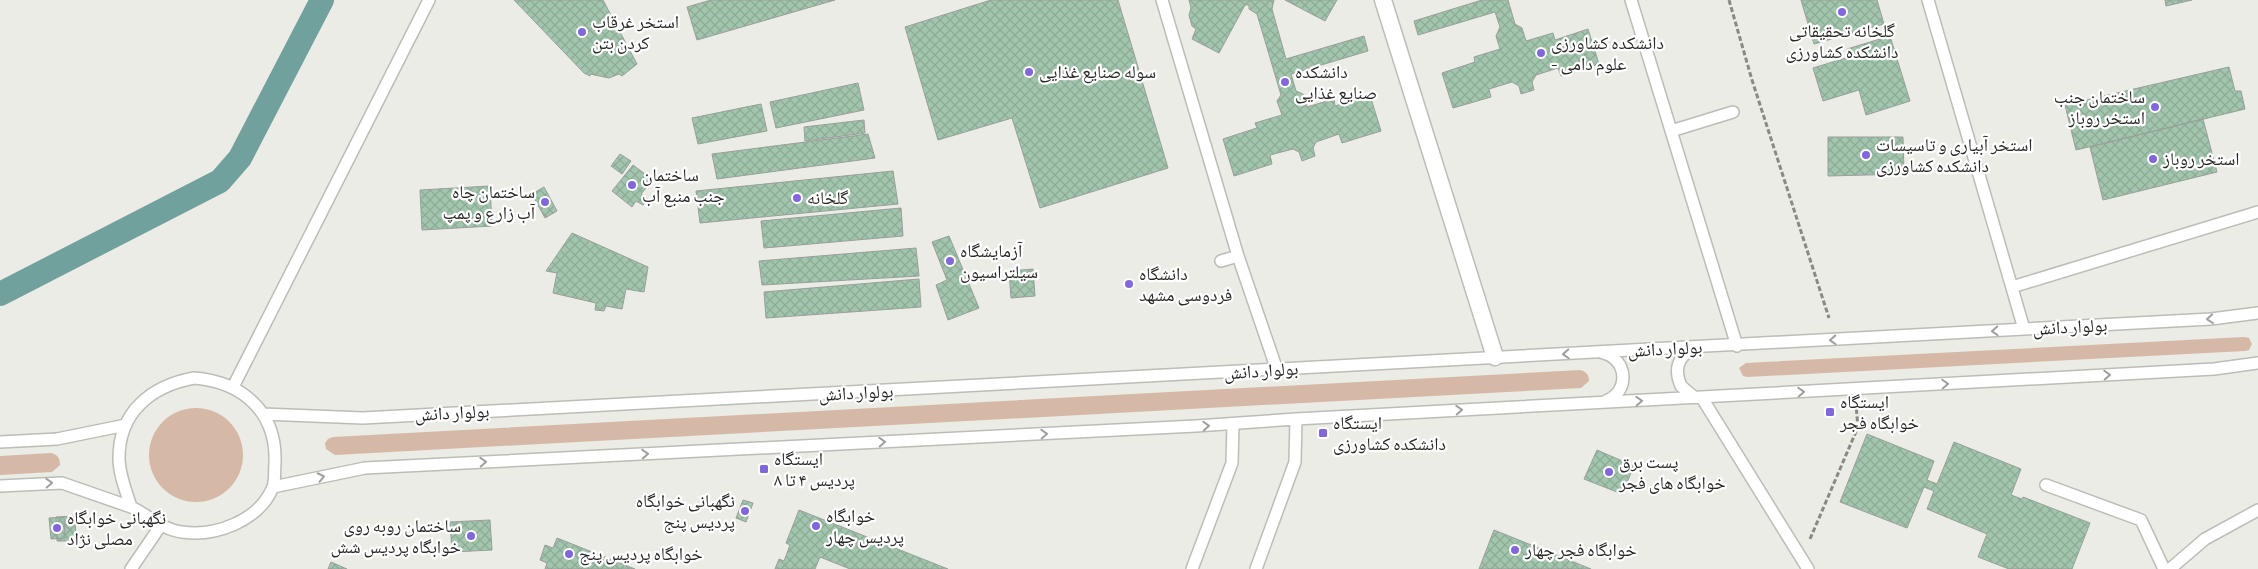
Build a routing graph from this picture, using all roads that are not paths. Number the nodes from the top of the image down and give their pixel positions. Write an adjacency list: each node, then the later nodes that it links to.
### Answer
1 (429, 0): 20 (lane)
2 (1162, 0): 9 (lane)
3 (1383, 0): 17 (street)
4 (1631, 0): 7 (lane)
5 (1928, 0): 11 (lane)
6 (1733, 112): 7 (lane)
7 (1671, 131): 14 (lane)
8 (2258, 212): 11 (lane)
9 (1238, 256): 10 (lane); 19 (lane)
10 (1221, 261)
11 (2012, 286): 13 (lane)
12 (2258, 313): 13 (lane, بولوار دانش, one-way to 13)
13 (2024, 329): 14 (lane, بولوار دانش, one-way to 14)
14 (1737, 346): 15 (lane, بولوار دانش)
15 (1702, 347): 16 (lane, بولوار دانش); 21 (lane)
16 (1597, 352): 17 (lane, بولوار دانش, one-way to 17); 22 (lane)
17 (1495, 357): 19 (lane, بولوار دانش)
18 (2258, 364): 21 (lane, one-way to 18)
19 (1278, 370): 23 (lane, بولوار دانش)
20 (233, 387): 23 (lane); 26 (lane)
21 (1702, 398): 22 (lane, one-way to 21); 37 (lane)
22 (1600, 403): 24 (lane, one-way to 22)
23 (263, 414): 30 (lane)
24 (1296, 419): 25 (lane); 36 (lane)
25 (1233, 424): 30 (lane, one-way to 25); 35 (lane)
26 (126, 425): 27 (lane); 31 (lane)
27 (0, 442)
28 (2046, 485): 38 (lane)
29 (0, 486): 31 (lane, one-way to 31)
30 (274, 487): 33 (lane)
31 (131, 507): 33 (lane)
32 (2258, 510): 39 (lane)
33 (161, 525): 34 (lane)
34 (130, 569)
35 (1192, 569)
36 (1256, 569)
37 (1808, 569)
38 (2164, 569)
39 (2170, 569)

